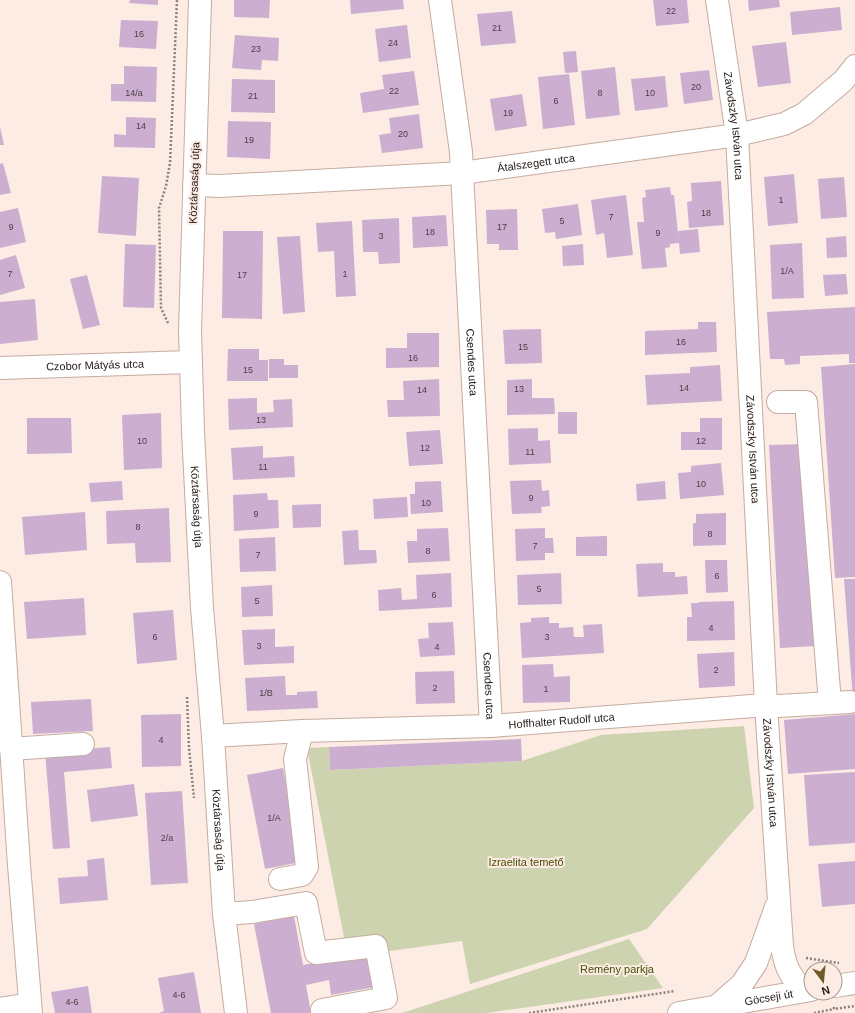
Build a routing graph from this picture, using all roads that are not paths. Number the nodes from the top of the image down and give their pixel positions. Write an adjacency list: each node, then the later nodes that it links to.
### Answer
1 (200, 0): 7 (street, Köztársaság útja)
2 (440, 0): 6 (street, Csendes utca)
3 (717, 0): 5 (street, Závodszky István utca)
4 (855, 66): 5 (street, Átalszegett utca)
5 (738, 135): 6 (street, Átalszegett utca); 12 (street, Závodszky István utca)
6 (462, 173): 7 (street, Átalszegett utca); 13 (street, Csendes utca)
7 (194, 185): 8 (street, Köztársaság útja)
8 (190, 362): 9 (street, Czobor Mátyás utca); 15 (street, Köztársaság útja)
9 (0, 368)
10 (778, 402): 12 (street, Hoffhalter Rudolf utca)
11 (0, 582): 17 (street)
12 (766, 705): 13 (street, Hoffhalter Rudolf utca); 19 (street, Závodszky István utca)
13 (491, 726): 14 (street, Hoffhalter Rudolf utca)
14 (302, 731): 15 (street, Hoffhalter Rudolf utca); 18 (street)
15 (213, 736): 20 (street, Köztársaság útja)
16 (83, 744): 17 (street)
17 (11, 749): 26 (street)
18 (280, 879)
19 (778, 900): 23 (street, Závodszky István utca); 25 (street, Závodszky István utca)
20 (224, 914): 28 (street); 29 (street, Köztársaság útja)
21 (855, 982): 22 (street)
22 (843, 984)
23 (803, 987)
24 (803, 992): 25 (street, Göcseji út)
25 (717, 1006): 30 (street, Göcseji út)
26 (30, 1008): 27 (street)
27 (0, 1009)
28 (322, 1010)
29 (236, 1013)
30 (679, 1013)

